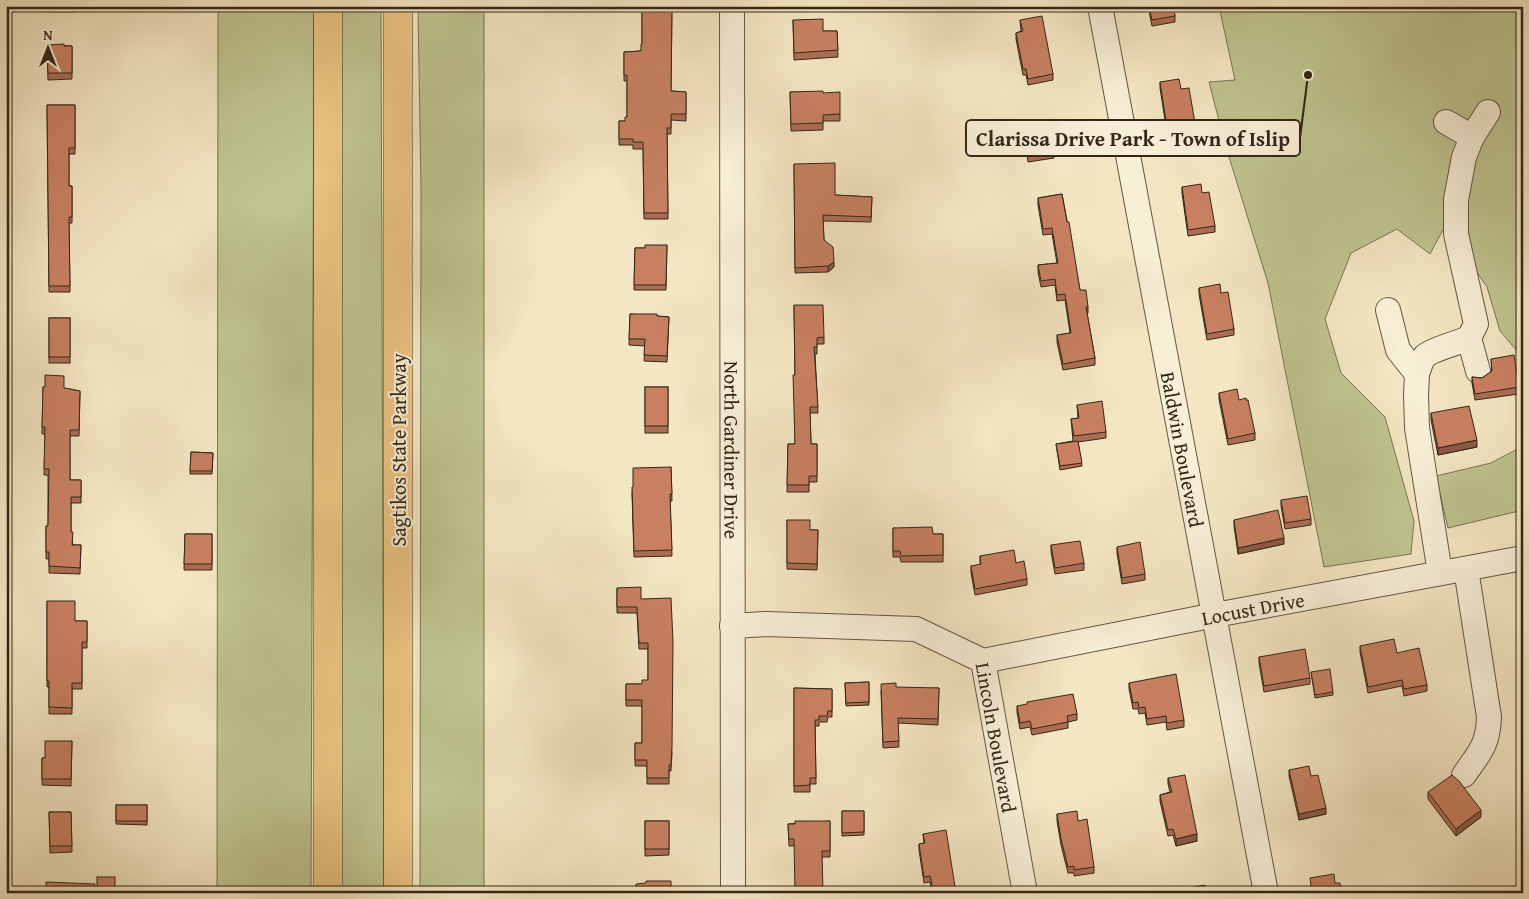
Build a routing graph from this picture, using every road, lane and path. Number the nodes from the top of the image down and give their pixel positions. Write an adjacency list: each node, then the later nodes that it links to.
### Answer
1 (328, 6): 19 (highway)
2 (398, 6): 20 (highway, Sagtikos State Parkway)
3 (732, 6): 16 (street, North Gardiner Drive)
4 (1100, 6): 15 (street, Baldwin Boulevard)
5 (1488, 112): 7 (street)
6 (1446, 122): 7 (street)
7 (1472, 137): 9 (street)
8 (1388, 310): 11 (street)
9 (1469, 338): 10 (street); 11 (street)
10 (1478, 371)
11 (1417, 374): 14 (street)
12 (1523, 558): 13 (street, Locust Drive)
13 (1466, 569): 14 (street, Locust Drive); 18 (street)
14 (1440, 573): 15 (street, Locust Drive)
15 (1215, 615): 17 (street, Locust Drive); 23 (street, Baldwin Boulevard)
16 (732, 626): 17 (street, Lincoln Boulevard); 21 (street, North Gardiner Drive)
17 (983, 661): 22 (street, Lincoln Boulevard)
18 (1464, 776)
19 (328, 893)
20 (398, 893)
21 (733, 893)
22 (1025, 893)
23 (1266, 893)

